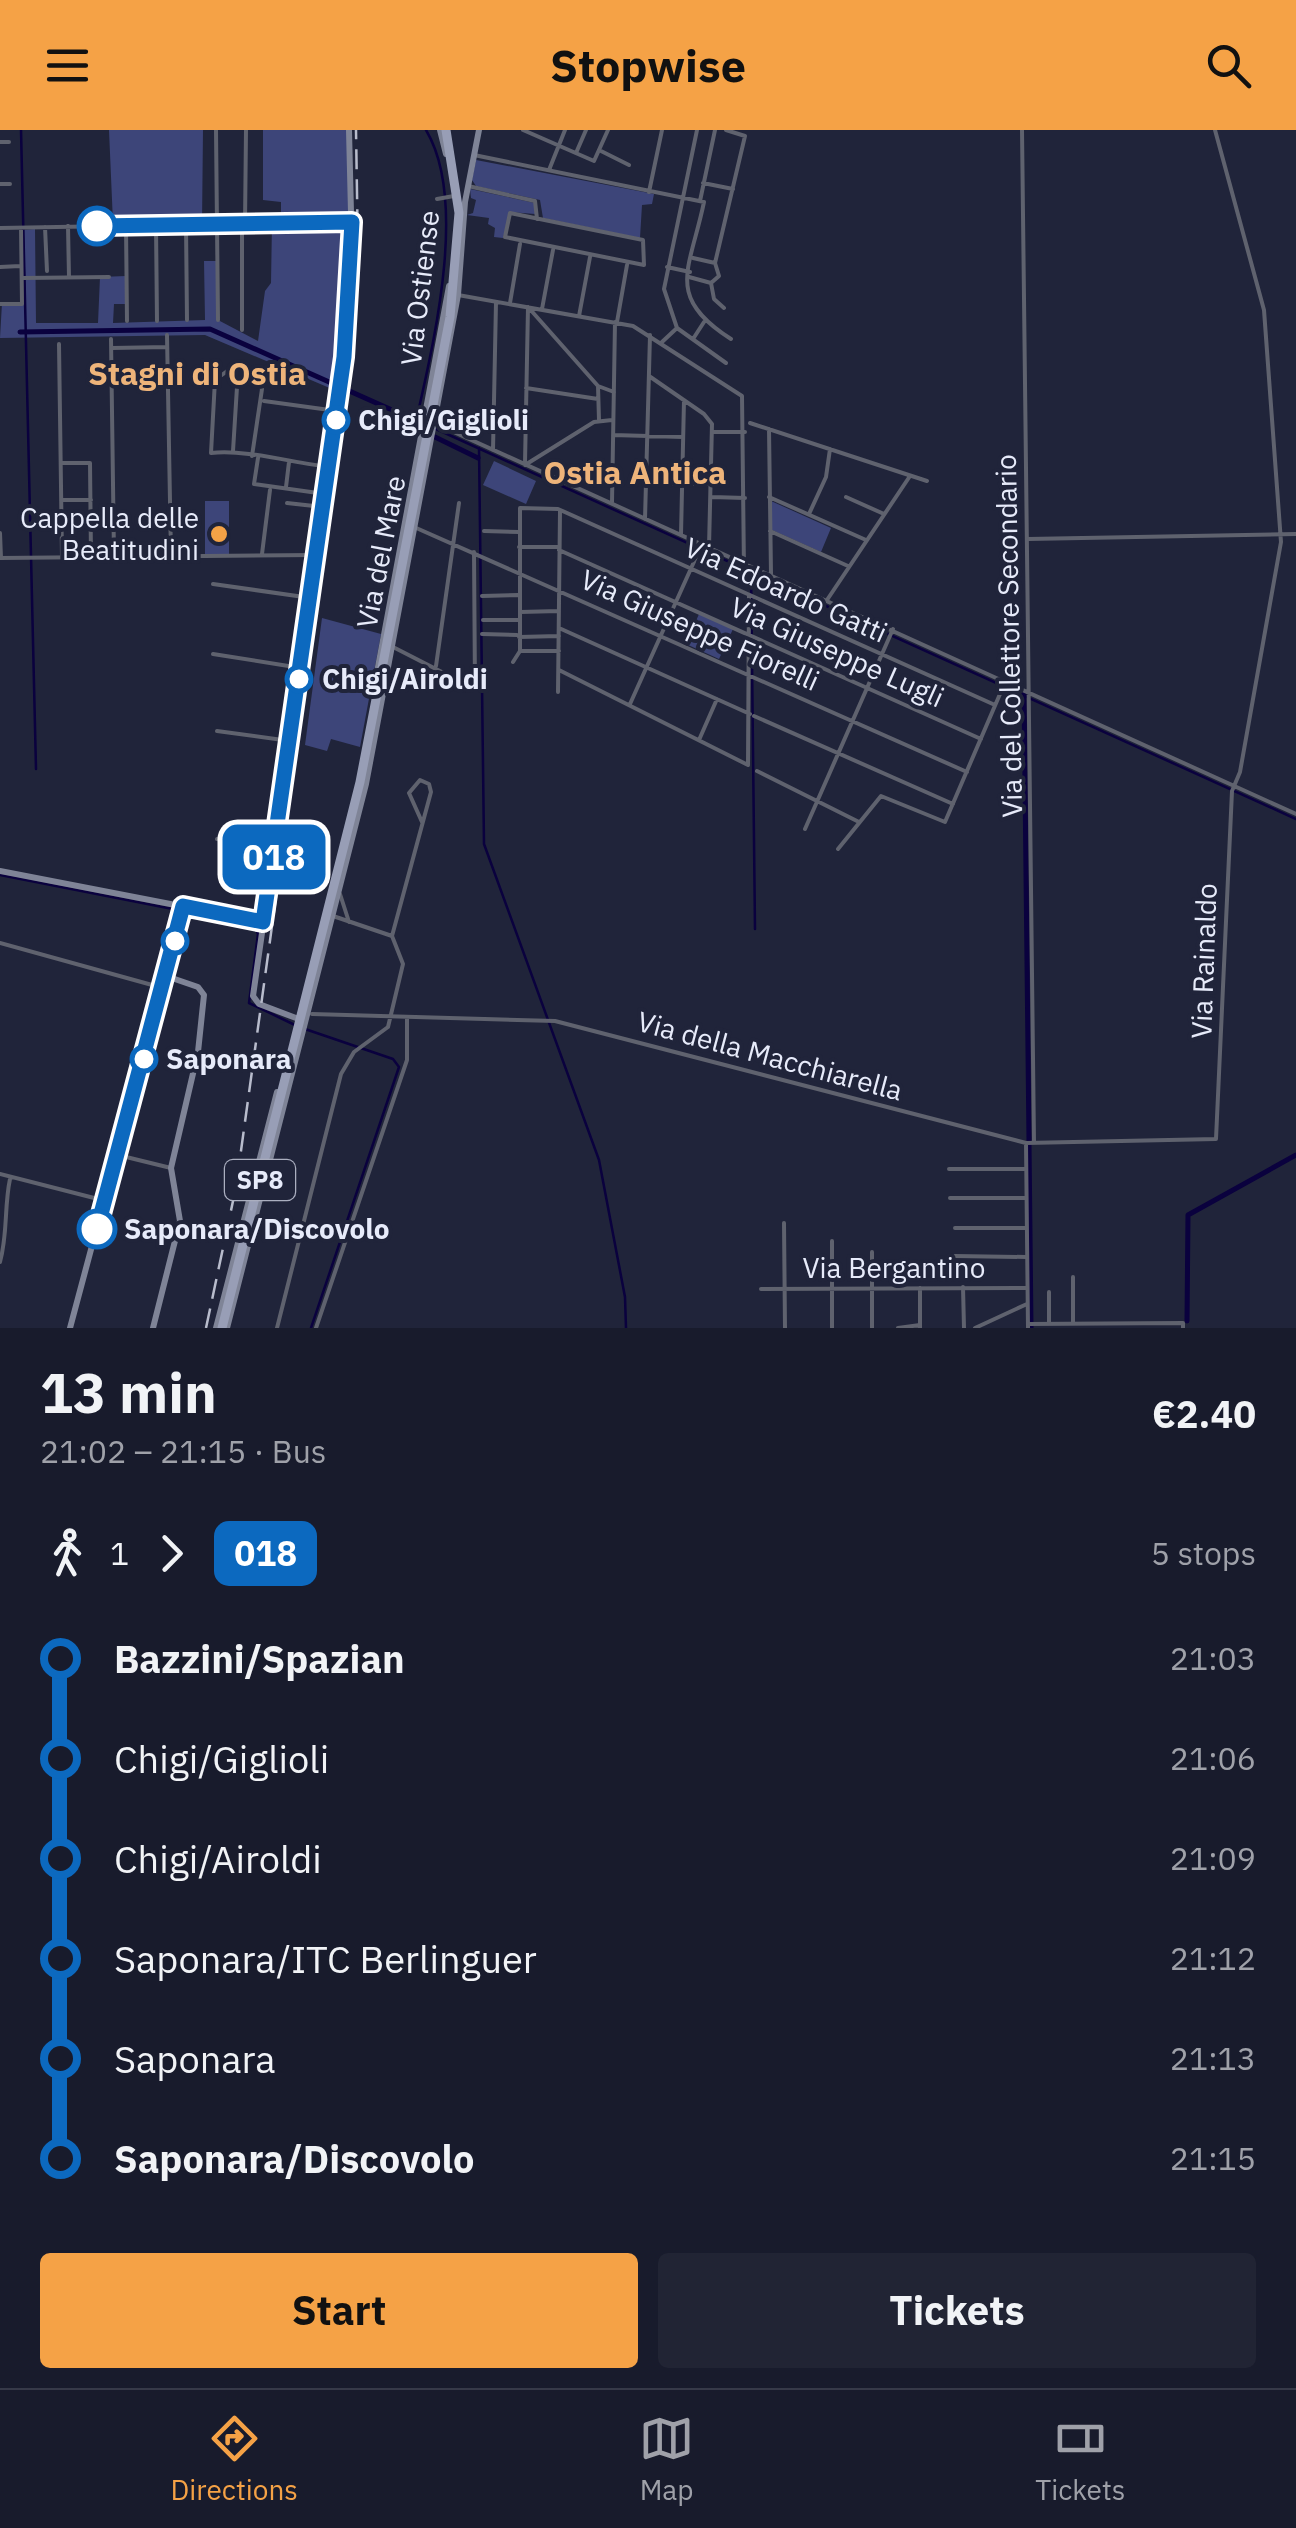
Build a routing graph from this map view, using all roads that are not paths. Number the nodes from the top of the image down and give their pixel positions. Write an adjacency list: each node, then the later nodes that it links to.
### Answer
1 (216, 130): 38 (street)
2 (246, 130): 39 (street)
3 (349, 130): 36 (street)
4 (443, 130): 31 (street, Via Ostiense); 234 (main road, Via del Mare / SP8)
5 (479, 130): 21 (street)
6 (523, 130): 19 (street)
7 (565, 130): 19 (street)
8 (586, 130): 22 (street)
9 (608, 130): 20 (street)
10 (650, 130): 16 (street)
11 (697, 130): 32 (street)
12 (715, 130): 25 (street)
13 (726, 130): 29 (street)
14 (1022, 130): 144 (street, Via del Collettore Secondario)
15 (1215, 130): 142 (street)
16 (662, 132): 30 (street)
17 (0, 142): 18 (street)
18 (8, 142)
19 (558, 147): 22 (street); 24 (street)
20 (599, 150): 22 (street); 23 (street)
21 (474, 154): 24 (street); 28 (street)
22 (576, 154)
23 (629, 165)
24 (549, 170): 30 (street)
25 (703, 183): 29 (street); 34 (street)
26 (0, 184): 27 (street)
27 (10, 184)
28 (468, 186): 35 (street); 61 (street)
29 (733, 190): 50 (street)
30 (649, 192): 32 (street)
31 (451, 196): 33 (street); 234 (street, Via Ostiense)
32 (682, 198): 34 (street); 54 (street)
33 (439, 199)
34 (702, 201): 49 (street)
35 (537, 219): 35 (street)
36 (352, 222): 39 (street); 95 (street)
37 (186, 224): 38 (street); 41 (street); 70 (street)
38 (217, 224): 39 (street); 71 (street)
39 (243, 224): 76 (street)
40 (126, 225): 41 (street); 42 (street); 72 (street)
41 (156, 225): 69 (street)
42 (68, 226): 43 (street); 57 (street)
43 (45, 227): 45 (street); 55 (street)
44 (0, 228): 45 (street)
45 (22, 228): 53 (street)
46 (520, 244): 64 (street)
47 (553, 250): 67 (street)
48 (590, 258): 68 (street)
49 (692, 258): 50 (street); 56 (street)
50 (715, 263): 60 (street)
51 (627, 265): 73 (street)
52 (0, 266): 53 (street)
53 (22, 266): 59 (street)
54 (666, 267): 56 (street); 75 (street)
55 (46, 271)
56 (689, 275): 60 (street); 74 (street)
57 (69, 277): 58 (street); 59 (street)
58 (109, 277)
59 (22, 278): 63 (street)
60 (711, 283): 66 (street)
61 (458, 295): 62 (street); 99 (street)
62 (496, 302): 64 (street); 107 (street)
63 (0, 304)
64 (510, 304): 65 (street)
65 (528, 307): 67 (street); 88 (street); 90 (street)
66 (724, 308)
67 (542, 310): 68 (street)
68 (579, 316): 73 (street)
69 (157, 320)
70 (187, 320)
71 (218, 320)
72 (127, 321)
73 (616, 322): 77 (street); 91 (street)
74 (704, 322): 80 (street); 81 (street)
75 (677, 328): 81 (street); 82 (street)
76 (242, 330)
77 (650, 335): 82 (street); 87 (street)
78 (168, 336): 84 (street)
79 (111, 339): 85 (street)
80 (730, 339)
81 (692, 340): 86 (street)
82 (661, 343): 102 (street)
83 (59, 344): 111 (street)
84 (168, 347): 85 (street); 156 (street)
85 (111, 348): 155 (street)
86 (726, 363)
87 (649, 376): 93 (street); 104 (street)
88 (598, 386): 91 (street); 92 (street)
89 (237, 387): 108 (street)
90 (526, 388): 92 (street); 112 (street)
91 (614, 392): 97 (street)
92 (598, 399): 96 (street)
93 (684, 400): 101 (street); 105 (street)
94 (264, 401): 95 (street)
95 (337, 410): 113 (street)
96 (599, 420): 97 (street); 112 (street)
97 (614, 420): 103 (street)
98 (750, 422): 100 (street)
99 (434, 423): 107 (street); 136 (street)
100 (769, 428): 106 (street); 123 (street)
101 (713, 432): 102 (street); 118 (street)
102 (744, 432): 125 (street)
103 (613, 435): 104 (street); 130 (street)
104 (648, 436): 105 (street); 116 (street)
105 (683, 437): 117 (street)
106 (830, 449): 114 (street); 134 (street)
107 (493, 450): 112 (street)
108 (233, 451): 109 (street); 109 (street)
109 (255, 457): 110 (street); 119 (street)
110 (289, 462): 113 (street); 119 (street)
111 (61, 463): 126 (street); 127 (street)
112 (524, 465): 130 (street)
113 (329, 468): 121 (street)
114 (910, 476): 115 (street); 133 (street)
115 (927, 481)
116 (648, 484): 117 (street); 135 (street)
117 (682, 484): 118 (street); 141 (street)
118 (713, 484): 122 (street)
119 (286, 488): 121 (street)
120 (270, 490): 151 (street)
121 (325, 494): 131 (street)
122 (712, 497): 125 (street); 149 (street)
123 (769, 497): 134 (street); 138 (street)
124 (846, 497): 133 (street)
125 (745, 498): 159 (street)
126 (62, 500): 127 (street); 157 (street)
127 (90, 500): 154 (street)
128 (287, 503): 131 (street)
129 (459, 503): 146 (street)
130 (612, 504): 135 (street)
131 (323, 508): 152 (street)
132 (560, 511): 139 (street); 150 (street); 161 (street, Via Edoardo Gatti)
133 (884, 514): 145 (street)
134 (809, 515): 145 (street)
135 (645, 518): 141 (street)
136 (414, 526): 146 (street, Via Giuseppe Fiorelli); 184 (street)
137 (484, 531): 139 (street)
138 (770, 531): 160 (street); 164 (street)
139 (520, 532): 148 (street)
140 (0, 533): 158 (street)
141 (681, 534): 147 (street)
142 (1280, 534): 143 (street); 144 (street); 211 (street)
143 (1296, 534)
144 (1028, 538): 197 (street, Via del Collettore Secondario)
145 (868, 540): 160 (street)
146 (452, 542): 153 (street, Via Giuseppe Fiorelli); 192 (street)
147 (702, 544): 149 (street); 161 (street)
148 (520, 547): 150 (street); 163 (street)
149 (708, 547): 159 (street)
150 (559, 548): 166 (street); 172 (street, Via Giuseppe Lugli)
151 (262, 554): 152 (street); 156 (street)
152 (317, 554): 170 (street)
153 (477, 554): 163 (street, Via Giuseppe Fiorelli); 192 (street)
154 (91, 556): 155 (street); 157 (street)
155 (114, 556): 156 (street)
156 (171, 556)
157 (62, 557): 158 (street)
158 (0, 558)
159 (746, 564): 162 (street); 164 (street)
160 (849, 567): 171 (street)
161 (690, 570): 168 (street, Via Edoardo Gatti); 172 (street)
162 (744, 571)
163 (520, 572): 166 (street, Via Giuseppe Fiorelli); 167 (street)
164 (771, 574): 171 (street)
165 (213, 584): 170 (street)
166 (560, 588): 173 (street); 180 (street, Via Giuseppe Fiorelli)
167 (520, 595): 169 (street); 174 (street)
168 (749, 595): 181 (street); 188 (street, Via Edoardo Gatti)
169 (482, 596)
170 (311, 598): 190 (street)
171 (827, 600): 178 (street)
172 (676, 602): 180 (street); 181 (street, Via Giuseppe Lugli)
173 (560, 611): 174 (street); 177 (street)
174 (520, 612): 176 (street)
175 (483, 620): 176 (street)
176 (520, 620): 182 (street)
177 (559, 628): 183 (street); 191 (street)
178 (894, 629): 188 (street); 195 (street)
179 (482, 634): 182 (street)
180 (662, 635): 191 (street); 194 (street, Via Giuseppe Fiorelli)
181 (750, 635): 194 (street); 196 (street, Via Giuseppe Lugli)
182 (519, 636): 183 (street); 186 (street)
183 (558, 636): 185 (street)
184 (392, 646): 192 (street); 222 (street)
185 (559, 650): 186 (street); 193 (street)
186 (520, 651): 189 (street)
187 (214, 654): 190 (street)
188 (882, 655): 196 (street); 201 (street, Via Edoardo Gatti)
189 (514, 662)
190 (301, 668): 207 (street)
191 (647, 668): 199 (street); 200 (street)
192 (436, 669)
193 (558, 670): 198 (street); 200 (street)
194 (752, 675): 202 (street); 203 (street, Via Giuseppe Fiorelli)
195 (1006, 680): 197 (street); 201 (street)
196 (867, 688): 203 (street); 205 (street, Via Giuseppe Lugli)
197 (1030, 690): 211 (street); 237 (street, Via del Collettore Secondario)
198 (558, 692)
199 (717, 699): 202 (street); 206 (street)
200 (630, 705): 206 (street)
201 (995, 705): 205 (street)
202 (752, 715): 206 (street); 208 (street)
203 (853, 720): 208 (street); 210 (street, Via Giuseppe Fiorelli)
204 (217, 731): 207 (street)
205 (981, 738): 210 (street)
206 (699, 740)
207 (290, 741): 219 (street)
208 (838, 753): 212 (street); 213 (street)
209 (756, 771): 212 (street)
210 (967, 772): 213 (street)
211 (1233, 788): 214 (street); 235 (street, Via Rainaldo)
212 (818, 801): 216 (street); 217 (street)
213 (953, 804): 216 (street)
214 (1296, 814)
215 (422, 822): 215 (street); 227 (street)
216 (859, 822): 220 (street)
217 (806, 828)
218 (217, 839): 219 (street)
219 (276, 849): 225 (street)
220 (838, 849)
221 (0, 871): 223 (street)
222 (339, 892): 224 (street); 226 (street)
223 (183, 909): 225 (street); 229 (street)
224 (333, 916): 226 (street); 234 (street)
225 (263, 922): 234 (street)
226 (349, 922): 227 (street)
227 (392, 936): 232 (street)
228 (0, 943): 230 (street)
229 (166, 976): 230 (street); 239 (street)
230 (163, 988): 238 (street)
231 (312, 1014): 232 (street, Via della Macchiarella)
232 (392, 1016): 233 (street, Via della Macchiarella); 277 (street)
233 (407, 1017): 236 (street, Via della Macchiarella); 278 (street)
234 (299, 1028): 276 (main road, Via del Mare / SP8)
235 (1216, 1139): 237 (street, Via della Macchiarella)
236 (1026, 1142): 237 (street, Via della Macchiarella); 241 (street)
237 (1034, 1142)
238 (118, 1155): 239 (street); 246 (street)
239 (171, 1168): 275 (street)
240 (949, 1168): 241 (street)
241 (1026, 1168): 245 (street)
242 (0, 1174): 243 (street)
243 (11, 1176): 246 (street); 247 (street)
244 (950, 1198): 245 (street)
245 (1026, 1198): 250 (street)
246 (104, 1201): 274 (street)
247 (2, 1204): 252 (street)
248 (784, 1223): 260 (street)
249 (954, 1228): 250 (street)
250 (1026, 1228): 256 (street)
251 (0, 1229): 252 (street)
252 (8, 1231): 257 (street)
253 (832, 1241): 261 (street)
254 (872, 1252): 262 (street)
255 (956, 1256): 256 (street)
256 (1026, 1257): 264 (street)
257 (0, 1262)
258 (1073, 1276): 269 (street)
259 (963, 1287): 263 (street, Via Bergantino); 264 (street, Via Bergantino); 283 (street)
260 (784, 1288): 261 (street, Via Bergantino); 265 (street, Via Bergantino); 279 (street)
261 (832, 1288): 262 (street, Via Bergantino); 280 (street)
262 (872, 1288): 263 (street, Via Bergantino); 281 (street)
263 (920, 1288): 271 (street)
264 (1027, 1288): 267 (street)
265 (761, 1289)
266 (1049, 1292): 268 (street)
267 (1028, 1304): 270 (street); 284 (street)
268 (1049, 1324): 269 (street); 270 (street)
269 (1073, 1324): 272 (street)
270 (1030, 1325)
271 (920, 1326): 282 (street)
272 (1086, 1326): 273 (street)
273 (1183, 1326)
274 (70, 1328)
275 (153, 1328)
276 (222, 1328)
277 (277, 1328)
278 (316, 1328)
279 (785, 1328)
280 (832, 1328)
281 (872, 1328)
282 (898, 1328)
283 (964, 1328)
284 (975, 1328)

